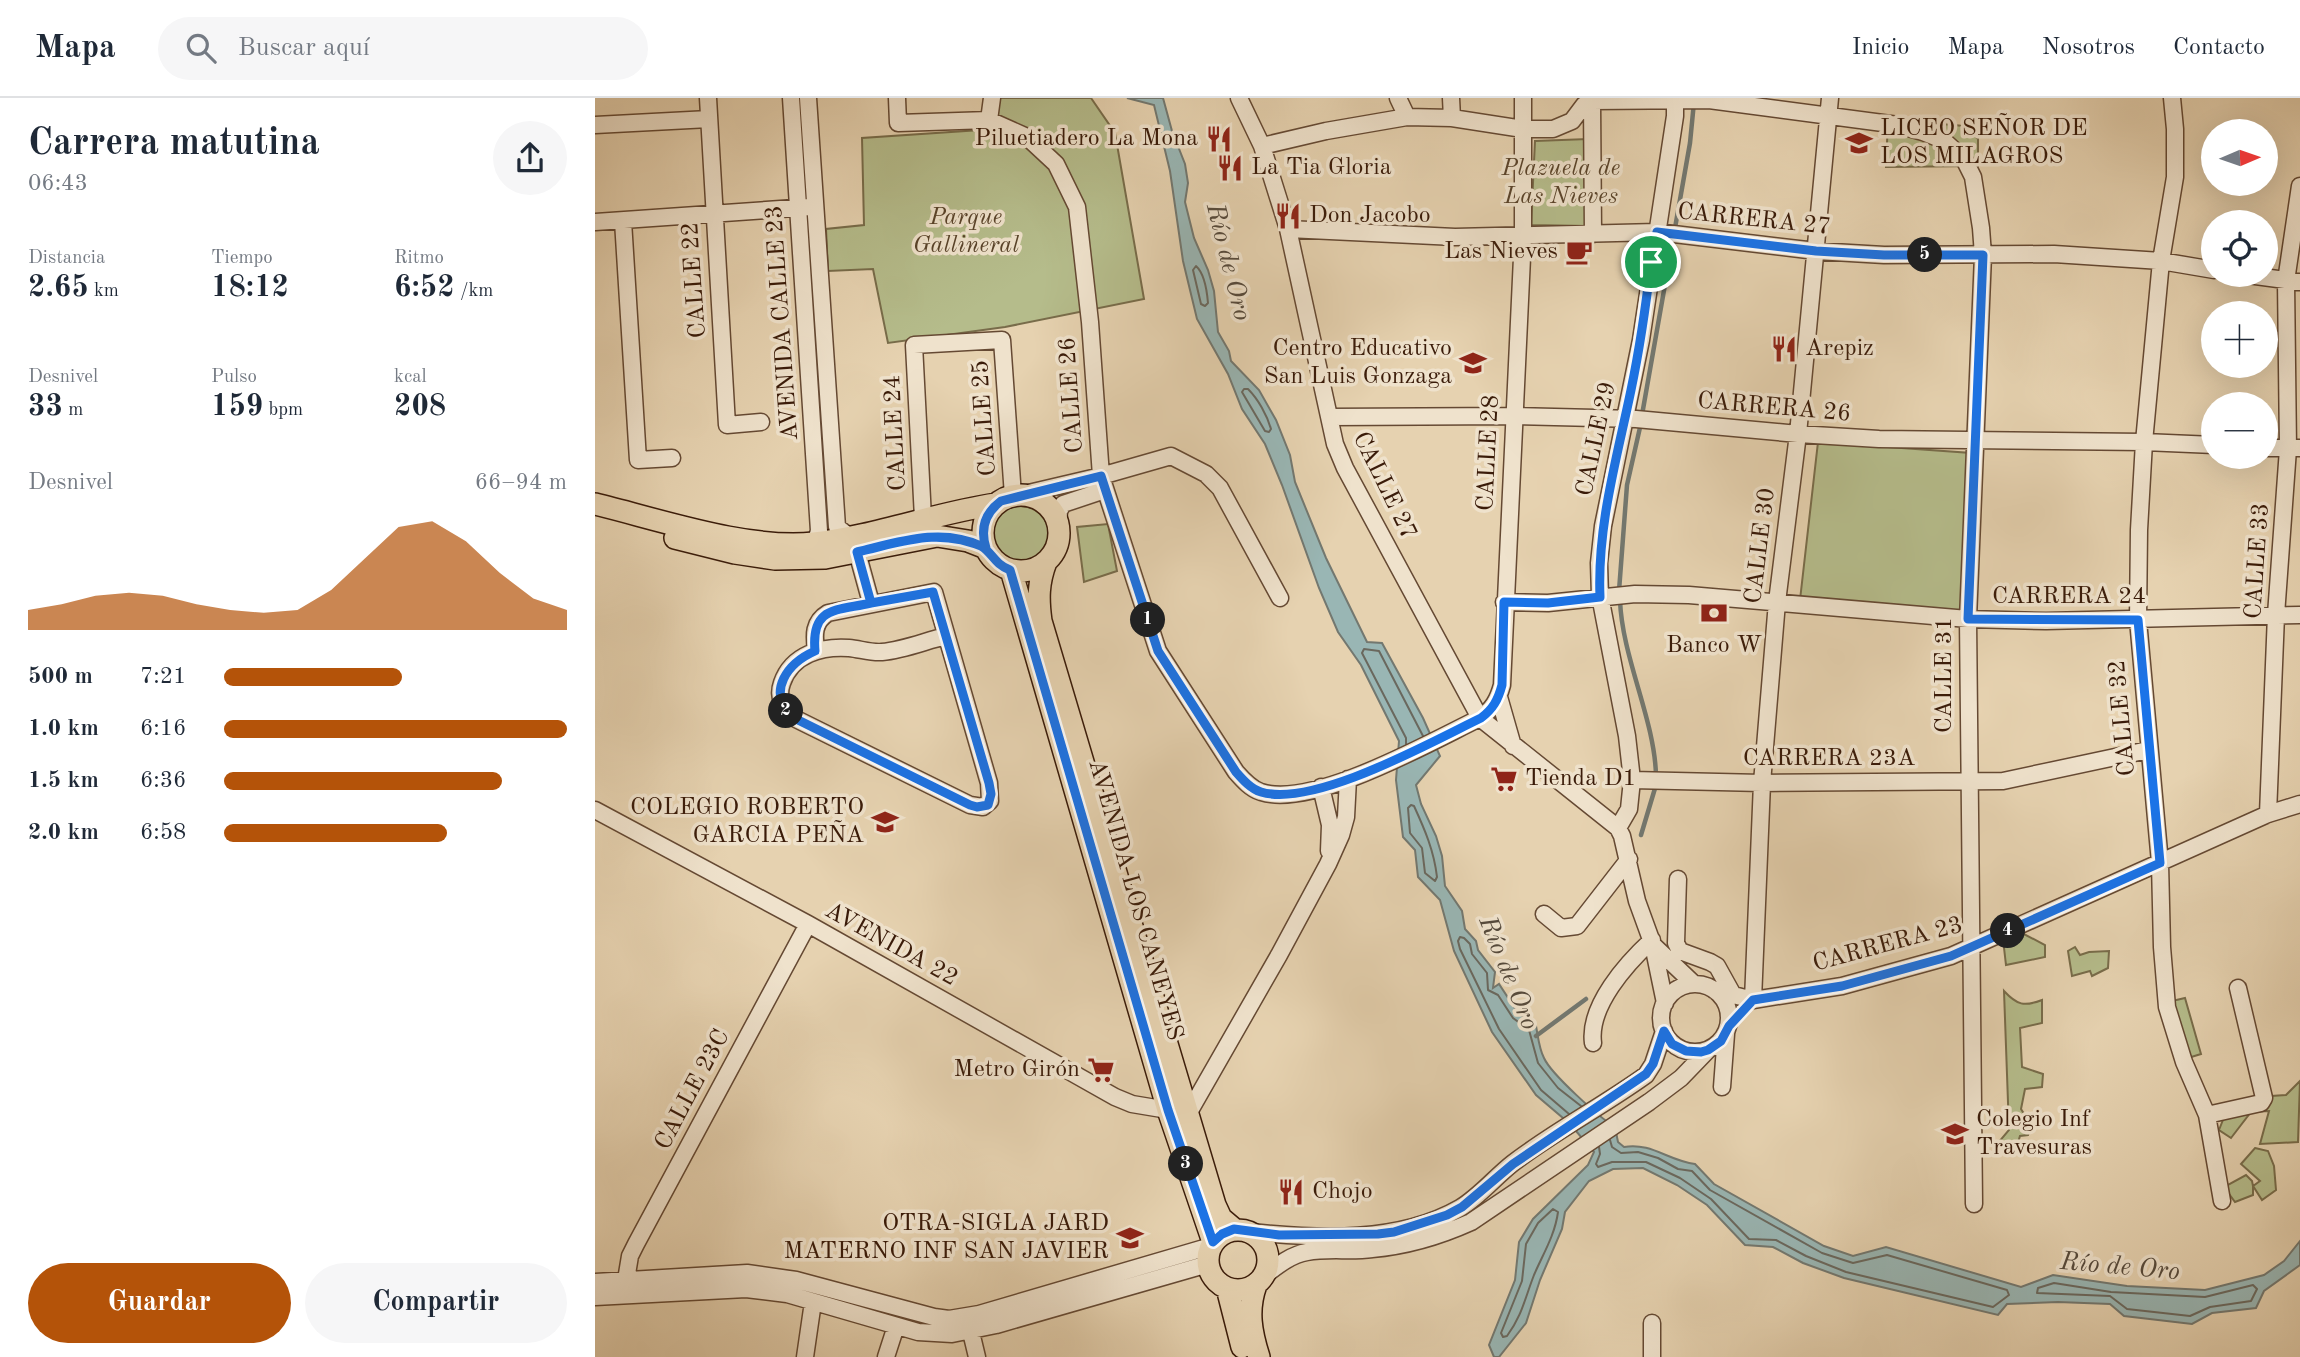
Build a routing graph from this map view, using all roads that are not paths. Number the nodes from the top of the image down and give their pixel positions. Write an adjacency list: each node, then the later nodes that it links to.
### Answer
1 (708, 98): 16 (street, CALLE 22)
2 (791, 98): 22 (street, AVENIDA CALLE 23)
3 (808, 98): 22 (street, AVENIDA CALLE 23)
4 (897, 98): 17 (street)
5 (992, 98): 17 (street)
6 (1239, 98): 20 (street, CALLE 27)
7 (1398, 98): 14 (street)
8 (1451, 98): 15 (street)
9 (1523, 98): 19 (street, CALLE 28)
10 (2172, 98): 32 (street, CALLE 32)
11 (1679, 99): 12 (street); 13 (street); 27 (street, CALLE 29)
12 (1592, 101): 19 (street); 28 (street)
13 (1829, 106): 30 (street, CALLE 30); 31 (street, CALLE 31)
14 (1407, 117): 15 (street); 20 (street)
15 (1452, 118): 19 (street)
16 (709, 119): 18 (street); 23 (street, CALLE 22)
17 (989, 120): 46 (street, CALLE 26)
18 (595, 125)
19 (1523, 129): 29 (street, CALLE 28)
20 (1262, 146): 26 (street, CALLE 27)
21 (2300, 186): 34 (street, CALLE 33)
22 (807, 207): 23 (street); 52 (street, AVENIDA CALLE 23); 53 (street, AVENIDA CALLE 23)
23 (713, 215): 24 (street); 39 (street, CALLE 22)
24 (623, 221): 25 (street); 45 (street)
25 (595, 222)
26 (1288, 229): 29 (street, CARRERA 27); 36 (street, CALLE 27)
27 (1661, 233): 28 (street, CARRERA 27); 30 (street, CARRERA 27); 38 (street, CALLE 29)
28 (1593, 234): 29 (street, CARRERA 27)
29 (1523, 236): 37 (street, CALLE 28)
30 (1816, 251): 31 (street, CARRERA 27); 40 (street, CALLE 30)
31 (1983, 255): 32 (street, CARRERA 27); 41 (street, CALLE 31)
32 (2161, 261): 33 (street, CARRERA 27); 42 (street, CALLE 32)
33 (2201, 268)
34 (2293, 281): 44 (street, CALLE 33)
35 (913, 345): 47 (street, CALLE 25); 50 (street, CALLE 24)
36 (1330, 416): 37 (street, CARRERA 26); 69 (street, CALLE 27)
37 (1514, 416): 38 (street, CARRERA 26); 59 (street, CALLE 28)
38 (1630, 419): 40 (street, CARRERA 26); 57 (street, CALLE 29)
39 (761, 422)
40 (1798, 434): 41 (street, CARRERA 26); 60 (street, CALLE 30)
41 (1975, 439): 42 (street, CARRERA 26); 64 (street, CALLE 31)
42 (2144, 442): 43 (street, CARRERA 26); 65 (street, CALLE 32)
43 (2201, 444)
44 (2294, 449): 62 (street, CALLE 33)
45 (671, 458)
46 (1103, 483): 47 (street); 51 (street); 58 (street); 76 (street, CALLE 26)
47 (1010, 499): 50 (main road); 51 (main road); 54 (main road)
48 (595, 504): 52 (main road)
49 (595, 518): 53 (main road)
50 (923, 519): 53 (main road)
51 (1058, 527): 55 (main road)
52 (812, 543): 53 (main road)
53 (853, 545): 54 (main road); 61 (street, AVENIDA CALLE 23)
54 (986, 548): 56 (main road)
55 (1046, 562): 56 (main road); 100 (main road, AVENIDA LOS CANEYES)
56 (1010, 570): 100 (main road, AVENIDA LOS CANEYES)
57 (1606, 596): 59 (street, CARRERA 24); 60 (street, CARRERA 24); 73 (street, CALLE 29)
58 (1280, 598)
59 (1504, 602): 68 (street, CALLE 28)
60 (1777, 602): 64 (street, CARRERA 24); 75 (street, CALLE 30)
61 (871, 603): 66 (street); 67 (street)
62 (2276, 615): 63 (street, CARRERA 24); 65 (street, CARRERA 24); 79 (street, CALLE 33)
63 (2300, 615)
64 (1968, 619): 65 (street, CARRERA 24); 74 (street, CALLE 31)
65 (2138, 620): 71 (street, CALLE 32)
66 (946, 636): 67 (street); 67 (street)
67 (815, 651)
68 (1499, 697): 69 (street); 70 (street)
69 (1474, 721): 70 (street); 72 (street)
70 (1513, 746): 80 (street)
71 (2148, 750): 74 (street, CARRERA 23A); 82 (street, CALLE 32)
72 (1348, 779): 76 (street); 83 (street)
73 (1640, 780): 75 (street, CARRERA 23A); 80 (street, CALLE 29)
74 (1968, 782): 75 (street, CARRERA 23A); 88 (street, CALLE 31)
75 (1762, 783): 93 (street, CALLE 30)
76 (1321, 787): 83 (street)
77 (2300, 804): 79 (street, CARRERA 23)
78 (595, 810): 86 (street, AVENIDA 22)
79 (2268, 814): 82 (street, CARRERA 23)
80 (1618, 828): 81 (street)
81 (1629, 859): 85 (street); 87 (street)
82 (2160, 863): 88 (street, CARRERA 23); 101 (street, CALLE 32)
83 (1328, 864): 100 (street)
84 (1678, 879): 92 (street)
85 (1544, 914)
86 (808, 924): 100 (street, AVENIDA 22); 106 (street, CALLE 23C)
87 (1653, 942): 89 (street); 94 (street); 97 (street)
88 (1970, 948): 93 (street, CARRERA 23); 103 (street, CALLE 31)
89 (1694, 984): 91 (street); 94 (street)
90 (2238, 988): 101 (street)
91 (1714, 990): 92 (street, CARRERA 23); 95 (street)
92 (1732, 993): 93 (street, CARRERA 23)
93 (1753, 1000): 95 (street)
94 (1665, 1003): 96 (street)
95 (1727, 1030): 98 (street); 99 (street)
96 (1664, 1031): 98 (street); 104 (street)
97 (1593, 1043)
98 (1708, 1050): 107 (street)
99 (1722, 1087)
100 (1178, 1112): 104 (main road, AVENIDA LOS CANEYES); 105 (main road, AVENIDA LOS CANEYES)
101 (2207, 1115): 102 (street, CALLE 32)
102 (2222, 1201)
103 (1974, 1204)
104 (1242, 1231): 105 (main road); 107 (main road)
105 (1211, 1251): 106 (street); 109 (main road); 114 (street)
106 (626, 1280): 108 (street)
107 (1260, 1280): 109 (main road); 119 (main road)
108 (595, 1282)
109 (1227, 1289): 118 (main road)
110 (595, 1297): 111 (street)
111 (813, 1302): 113 (street); 115 (street)
112 (1651, 1323): 120 (street)
113 (896, 1326): 114 (street); 116 (street)
114 (971, 1332): 117 (street)
115 (805, 1357)
116 (886, 1357)
117 (977, 1357)
118 (1245, 1357)
119 (1259, 1357)
120 (1652, 1357)

